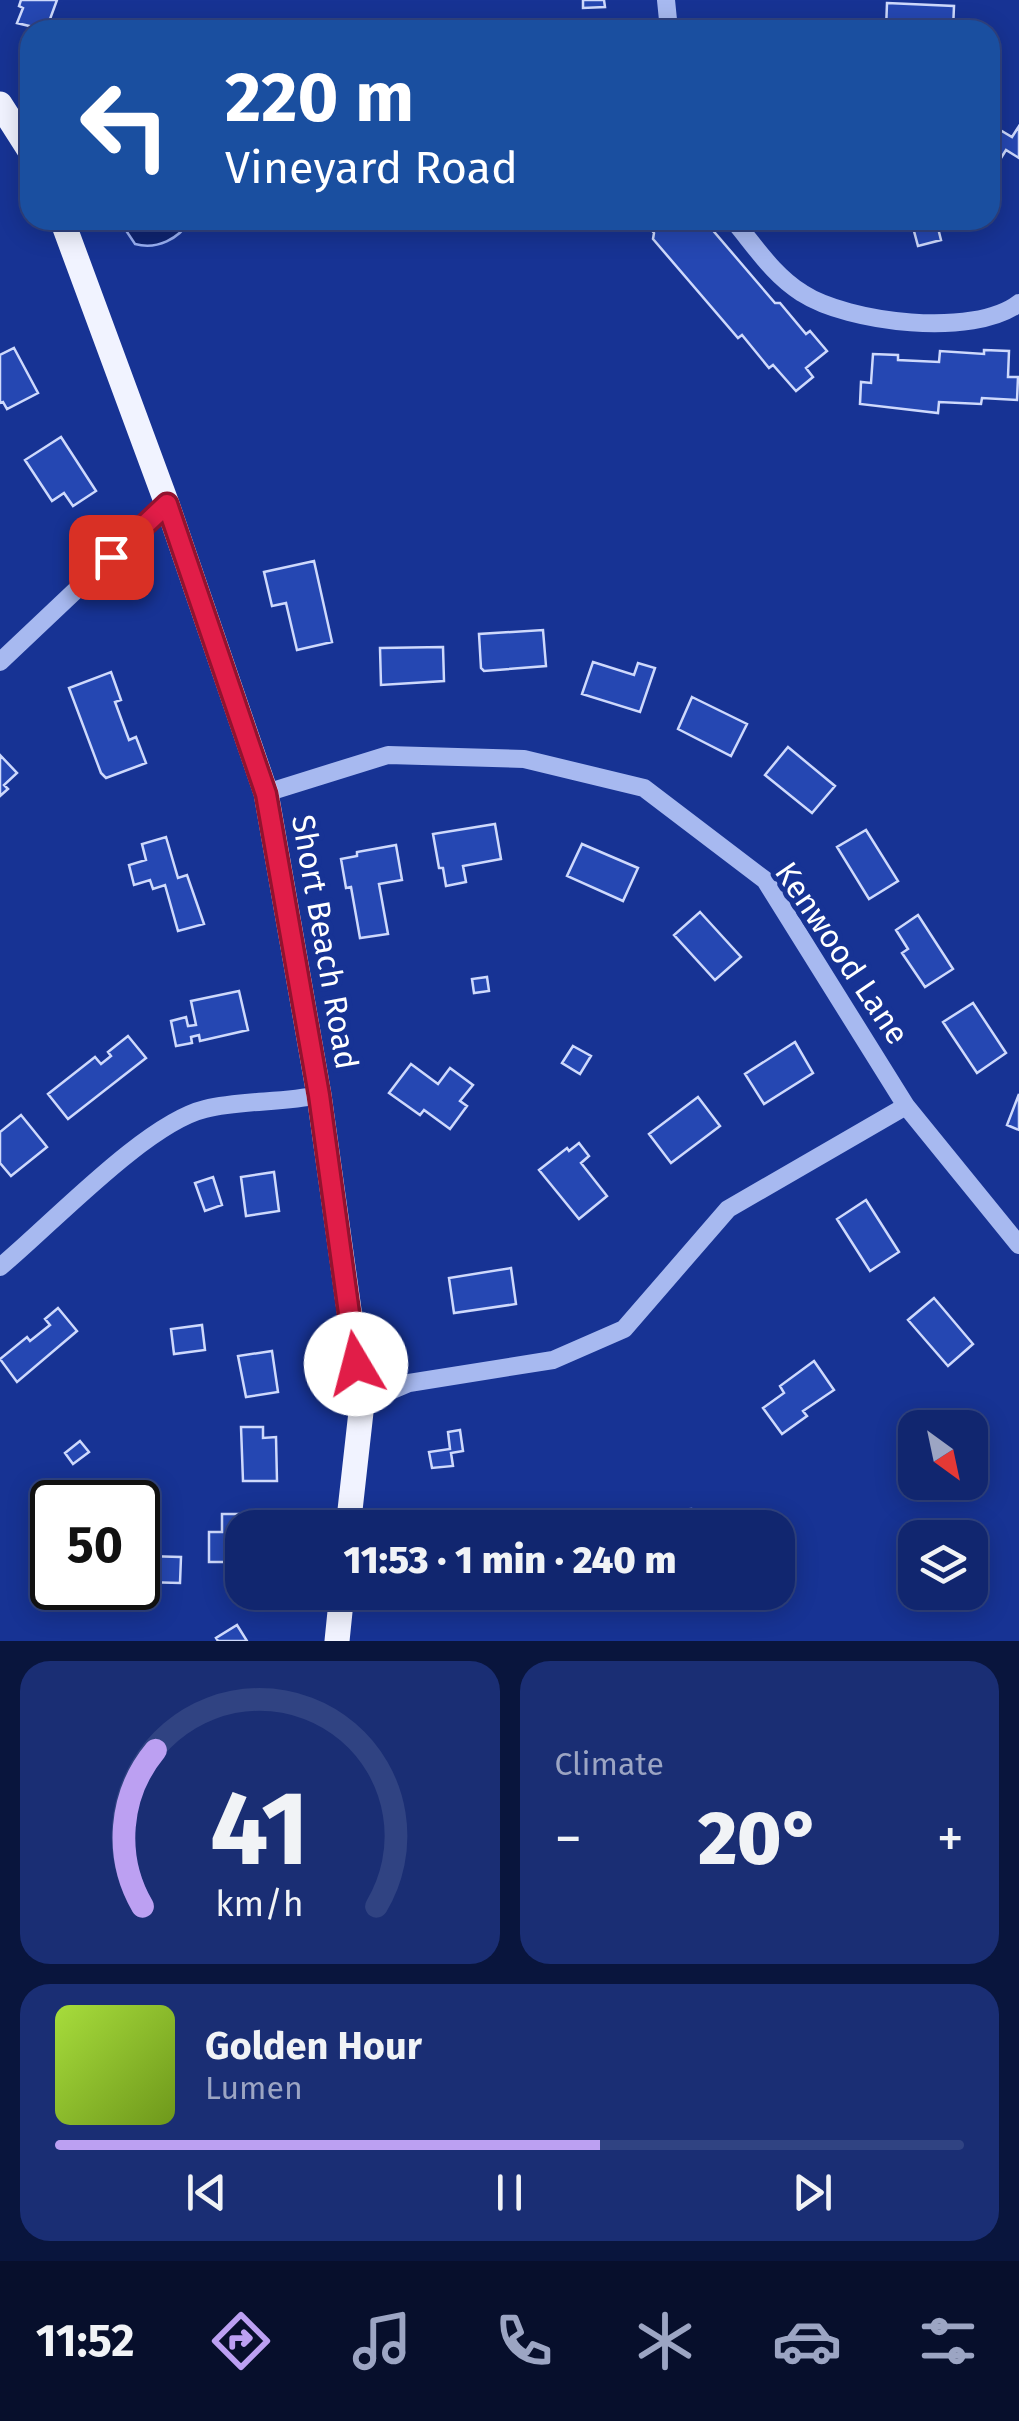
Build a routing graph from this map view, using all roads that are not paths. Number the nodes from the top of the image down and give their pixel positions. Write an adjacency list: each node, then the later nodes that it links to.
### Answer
1 (0, 104): 2 (main road)
2 (20, 135)
3 (66, 230): 6 (main road, Short Beach Road)
4 (741, 230): 5 (street)
5 (1019, 303)
6 (167, 504): 7 (street); 8 (main road, Short Beach Road)
7 (0, 662)
8 (266, 794): 9 (main road, Short Beach Road); 10 (street, Kenwood Lane)
9 (319, 1095): 12 (street); 13 (main road, Short Beach Road)
10 (906, 1106): 11 (street, Kenwood Lane); 13 (street)
11 (1019, 1245)
12 (0, 1267)
13 (362, 1403): 14 (main road, Short Beach Road)
14 (350, 1510)
15 (340, 1610): 16 (main road)
16 (336, 1641)

